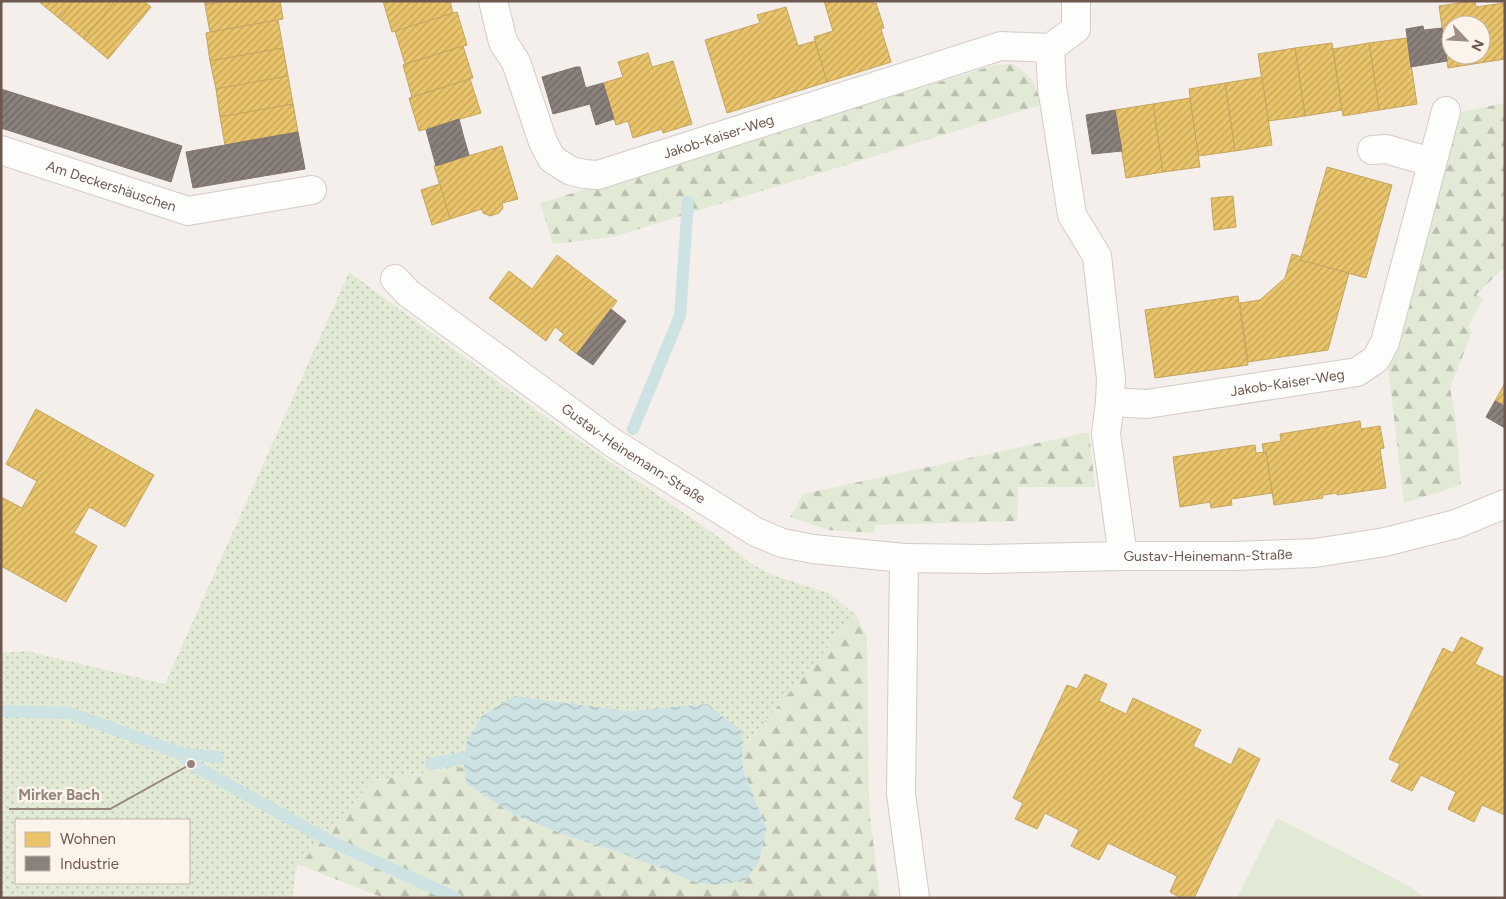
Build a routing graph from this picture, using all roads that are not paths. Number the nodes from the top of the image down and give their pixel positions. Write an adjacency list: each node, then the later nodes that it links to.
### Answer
1 (492, 1): 3 (street, Jakob-Kaiser-Weg)
2 (1076, 1): 3 (street)
3 (1050, 48): 10 (street)
4 (1446, 111): 7 (street, Jakob-Kaiser-Weg)
5 (1, 150): 8 (street, Am Deckershäuschen)
6 (1372, 150): 7 (street)
7 (1431, 162): 10 (street, Jakob-Kaiser-Weg)
8 (312, 190)
9 (395, 279): 13 (street, Gustav-Heinemann-Straße)
10 (1110, 402): 12 (street)
11 (1505, 504): 12 (street, Gustav-Heinemann-Straße)
12 (1123, 556): 13 (street, Gustav-Heinemann-Straße)
13 (904, 558): 14 (street)
14 (915, 898)

